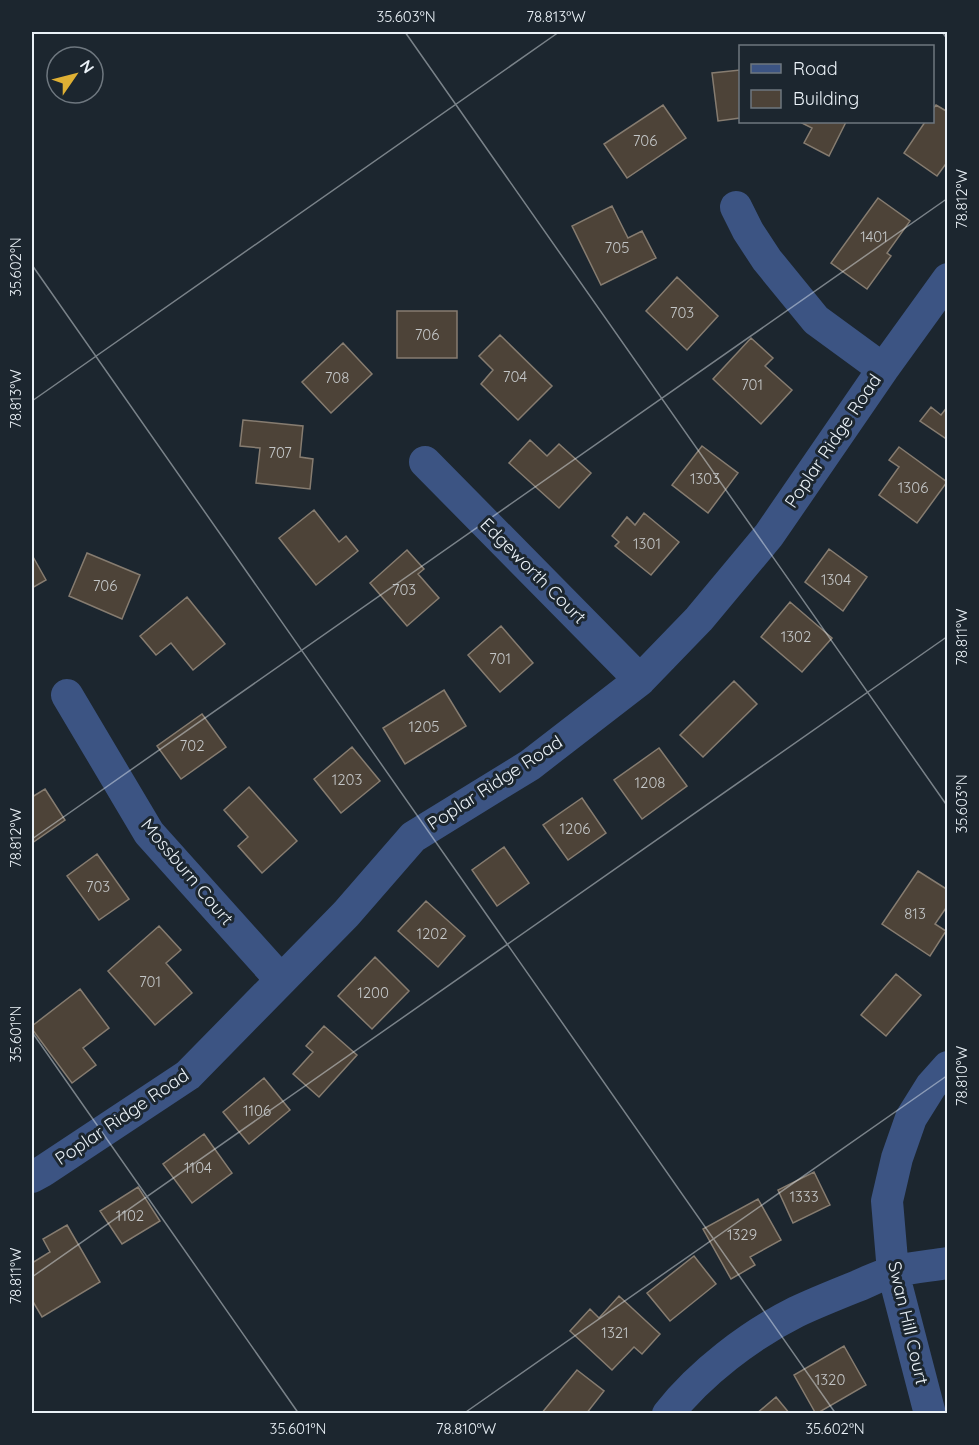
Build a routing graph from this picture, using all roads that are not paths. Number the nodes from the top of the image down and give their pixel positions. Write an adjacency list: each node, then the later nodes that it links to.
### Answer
1 (736, 207): 3 (street)
2 (948, 279): 3 (street, Poplar Ridge Road)
3 (883, 369): 5 (street, Poplar Ridge Road)
4 (425, 462): 5 (street, Edgeworth Court)
5 (640, 680): 7 (street, Poplar Ridge Road)
6 (67, 695): 7 (street, Mossburn Court)
7 (281, 980): 9 (street, Poplar Ridge Road)
8 (948, 1067): 11 (street, Swan Hill Court)
9 (32, 1177)
10 (948, 1263): 11 (street)
11 (893, 1272): 12 (street); 13 (street, Swan Hill Court)
12 (668, 1413)
13 (930, 1413)

